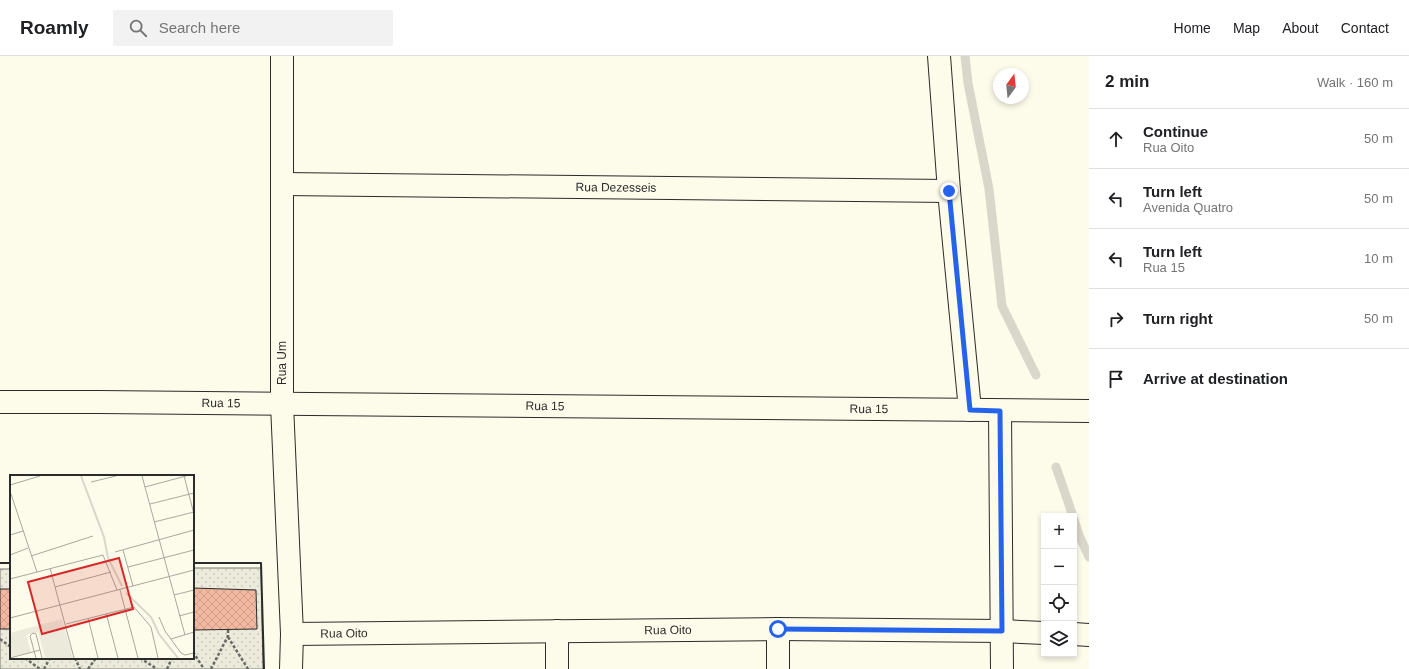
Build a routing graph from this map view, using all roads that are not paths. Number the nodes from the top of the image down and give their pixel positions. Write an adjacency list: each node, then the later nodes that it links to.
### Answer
1 (282, 56): 3 (street, Rua Um)
2 (939, 56): 4 (street)
3 (283, 184): 4 (street, Rua Dezesseis); 6 (street, Rua Um)
4 (949, 191): 7 (street)
5 (0, 402): 6 (street, Rua 15)
6 (282, 404): 7 (street, Rua 15); 14 (street, Rua Um)
7 (970, 410): 8 (street, Rua 15)
8 (1000, 411): 9 (street, Rua 15); 12 (street)
9 (1089, 411)
10 (778, 629): 11 (street, Rua Oito); 12 (street, Rua Oito); 17 (street)
11 (557, 631): 14 (street, Rua Oito); 16 (street)
12 (1002, 631): 13 (street, Rua Oito); 18 (street)
13 (1041, 633)
14 (292, 634): 15 (street, Rua Um)
15 (291, 669)
16 (557, 669)
17 (778, 669)
18 (1002, 669)

